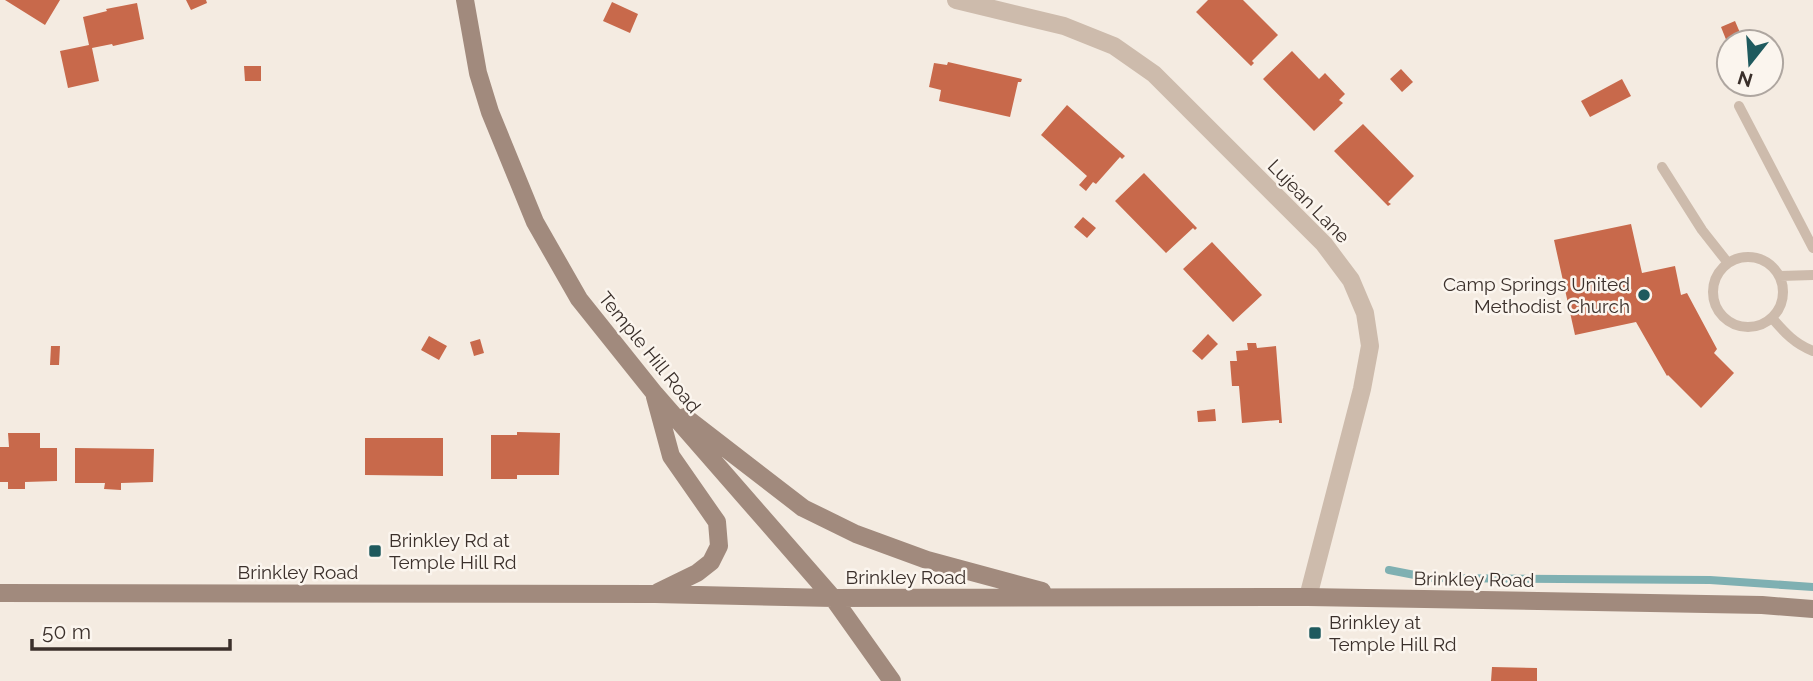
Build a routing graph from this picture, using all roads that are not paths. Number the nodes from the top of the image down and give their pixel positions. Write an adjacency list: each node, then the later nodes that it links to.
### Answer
1 (465, 0): 11 (main road, Temple Hill Road)
2 (956, 0): 15 (street, Lujean Lane)
3 (1739, 106): 5 (lane)
4 (1662, 167): 6 (lane)
5 (1813, 248)
6 (1728, 263): 8 (lane); 9 (lane)
7 (1813, 275): 8 (lane)
8 (1780, 276): 9 (lane)
9 (1772, 318): 10 (lane)
10 (1813, 351)
11 (655, 394): 13 (main road); 14 (main road); 16 (main road, Temple Hill Road)
12 (0, 593): 13 (main road, Brinkley Road)
13 (654, 594): 16 (main road, Brinkley Road)
14 (1064, 597): 15 (main road, Brinkley Road); 16 (main road, Brinkley Road)
15 (1308, 597): 17 (main road, Brinkley Road)
16 (833, 598): 18 (main road, Temple Hill Road)
17 (1813, 609)
18 (892, 681)

